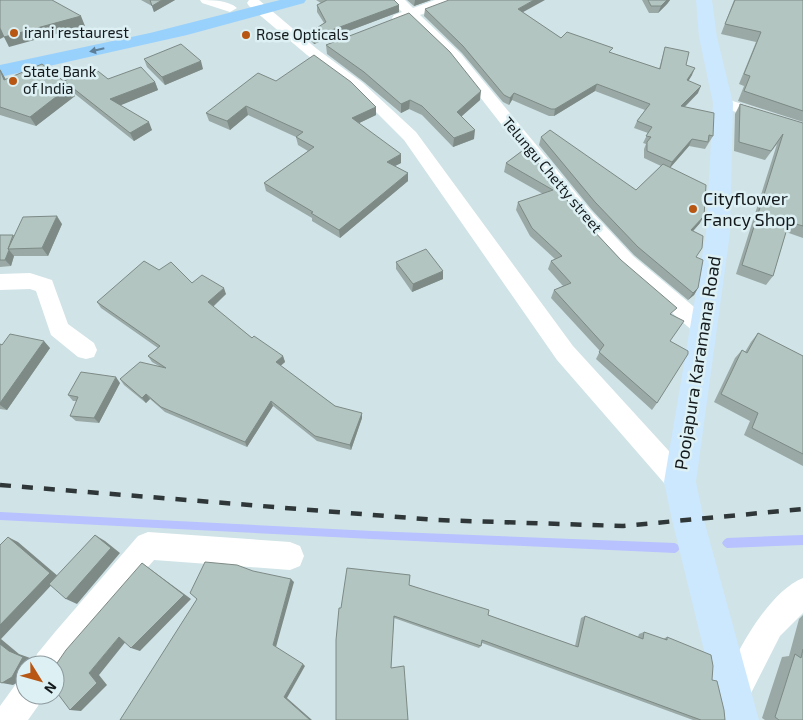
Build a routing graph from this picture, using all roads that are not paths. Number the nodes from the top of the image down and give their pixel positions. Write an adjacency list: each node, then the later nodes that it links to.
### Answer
1 (207, 0): 7 (street)
2 (298, 0): 6 (main road)
3 (397, 0): 8 (street, Telungu Chetty street)
4 (448, 0): 8 (street)
5 (704, 0): 14 (main road, Poojapura Karamana Road)
6 (260, 4): 7 (main road); 11 (street); 13 (main road, one-way to 13)
7 (230, 8): 12 (main road)
8 (412, 13): 9 (street); 17 (street, Telungu Chetty street)
9 (385, 24)
10 (330, 45): 11 (street)
11 (312, 52): 19 (street)
12 (0, 59)
13 (0, 71)
14 (723, 103): 15 (street); 17 (main road, Poojapura Karamana Road)
15 (803, 128)
16 (0, 282): 18 (street)
17 (703, 326): 19 (main road, Poojapura Karamana Road)
18 (86, 350)
19 (680, 482): 24 (main road, Poojapura Karamana Road)
20 (290, 556): 22 (street)
21 (803, 592): 24 (street)
22 (55, 655)
23 (20, 705): 25 (street)
24 (737, 707)
25 (9, 720)

